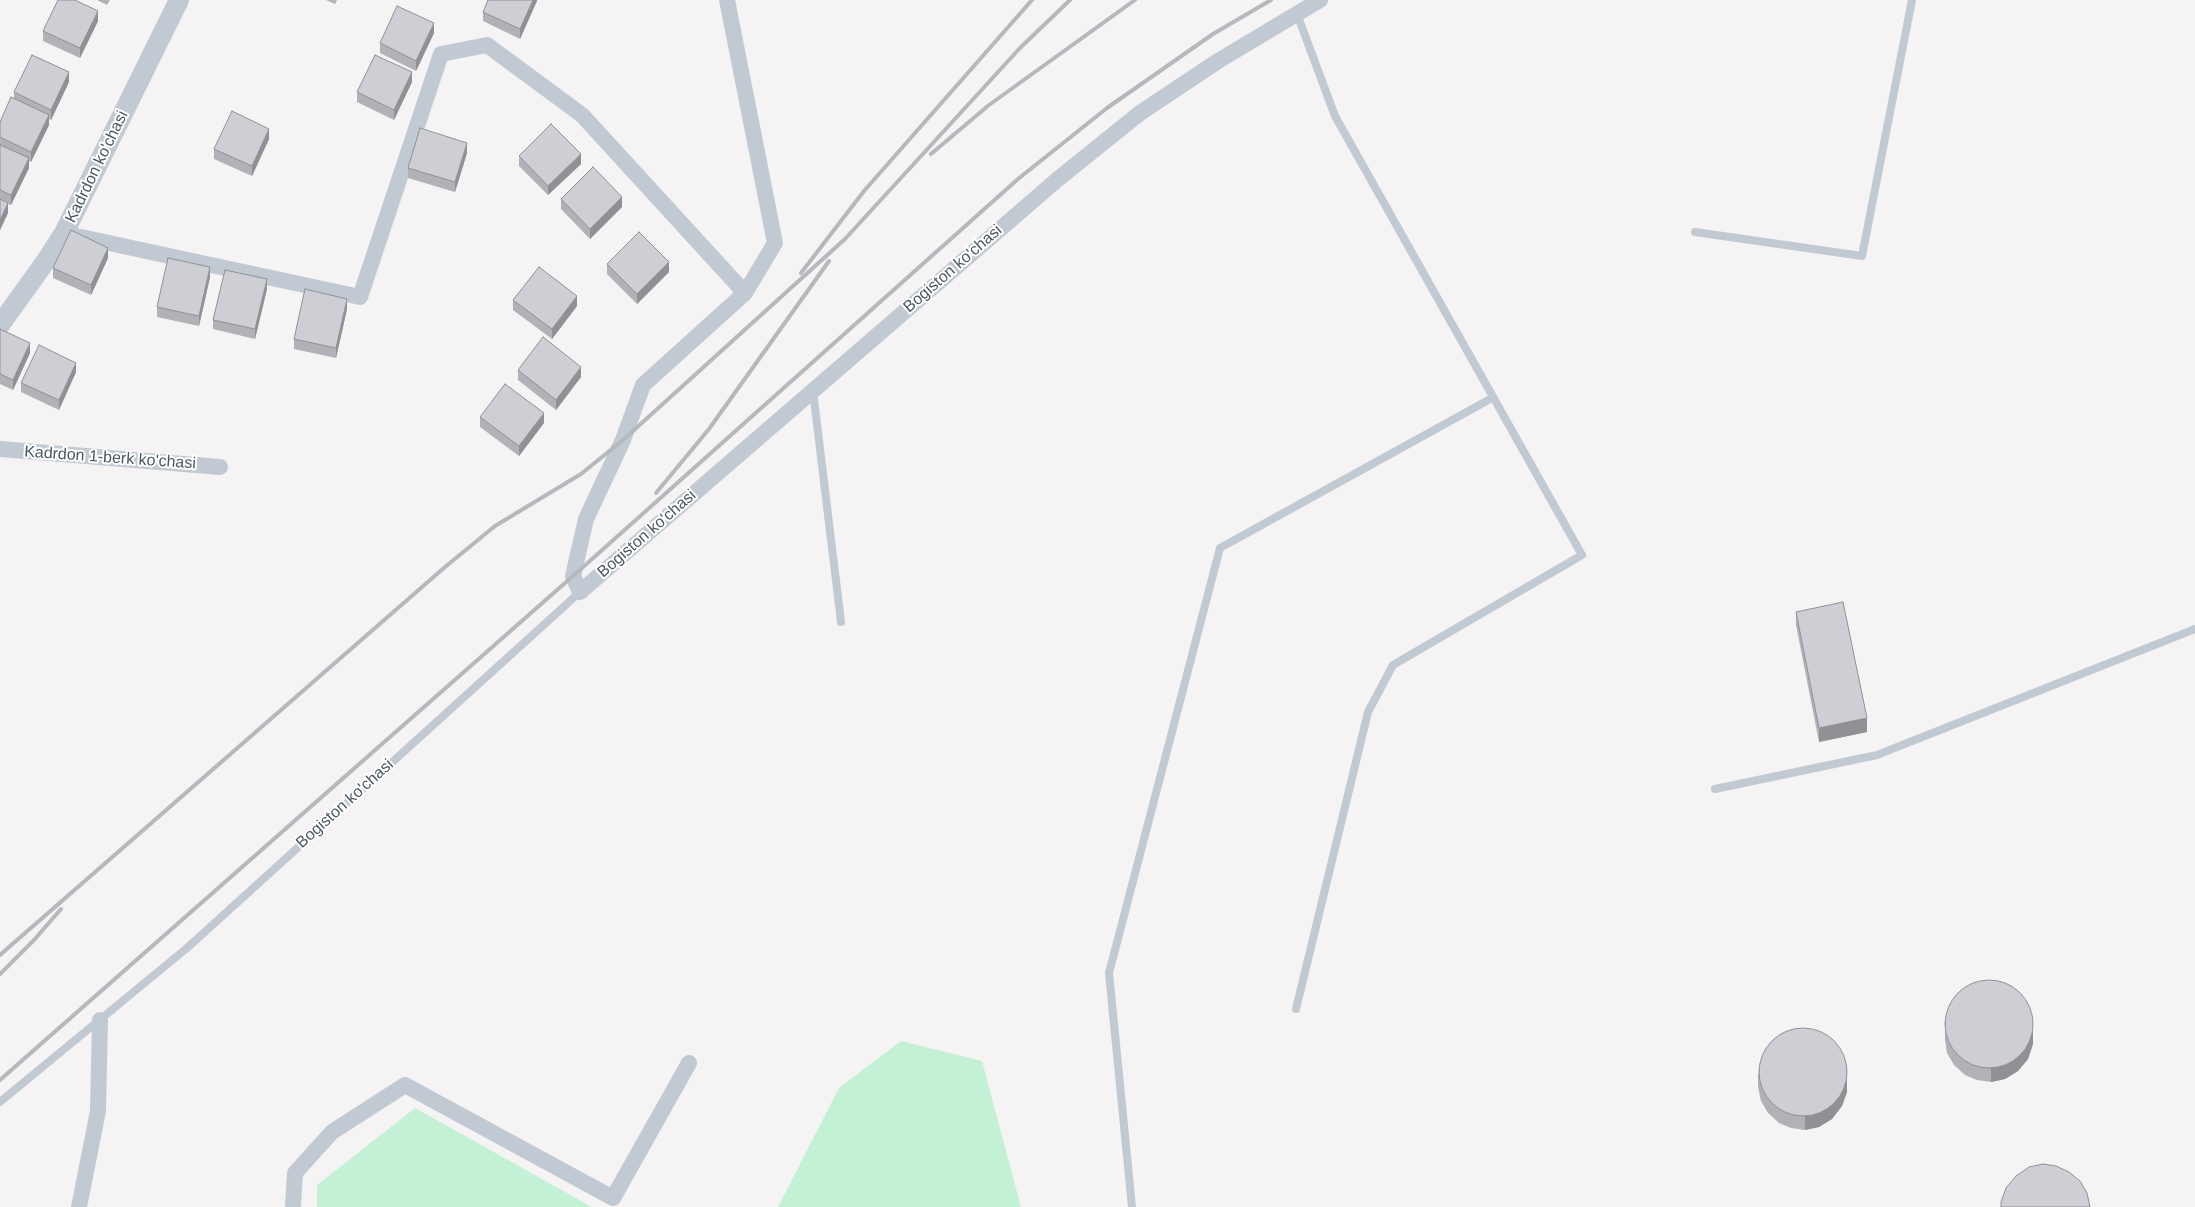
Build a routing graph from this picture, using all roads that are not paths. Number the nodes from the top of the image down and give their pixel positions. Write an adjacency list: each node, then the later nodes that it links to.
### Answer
1 (179, 0): 7 (street, Kadrdon ko'chasi)
2 (727, 0): 8 (street)
3 (1320, 0): 5 (street, Bogiston ko'chasi)
4 (1912, 0): 6 (lane)
5 (1297, 14): 10 (street, Bogiston ko'chasi); 11 (lane)
6 (1694, 232)
7 (64, 233): 8 (street); 9 (street, Kadrdon ko'chasi)
8 (745, 293): 14 (street)
9 (0, 325)
10 (814, 391): 14 (street, Bogiston ko'chasi); 15 (lane)
11 (1492, 398): 18 (lane); 24 (lane)
12 (0, 450): 13 (street, Kadrdon 1-berk ko'chasi)
13 (220, 467)
14 (580, 592): 19 (lane, Bogiston ko'chasi)
15 (841, 622)
16 (2195, 629): 17 (lane)
17 (1715, 789)
18 (1296, 1009)
19 (100, 1020): 21 (lane, Bogiston ko'chasi); 22 (street)
20 (689, 1063): 23 (street)
21 (0, 1102)
22 (79, 1207)
23 (293, 1207)
24 (1132, 1207)

